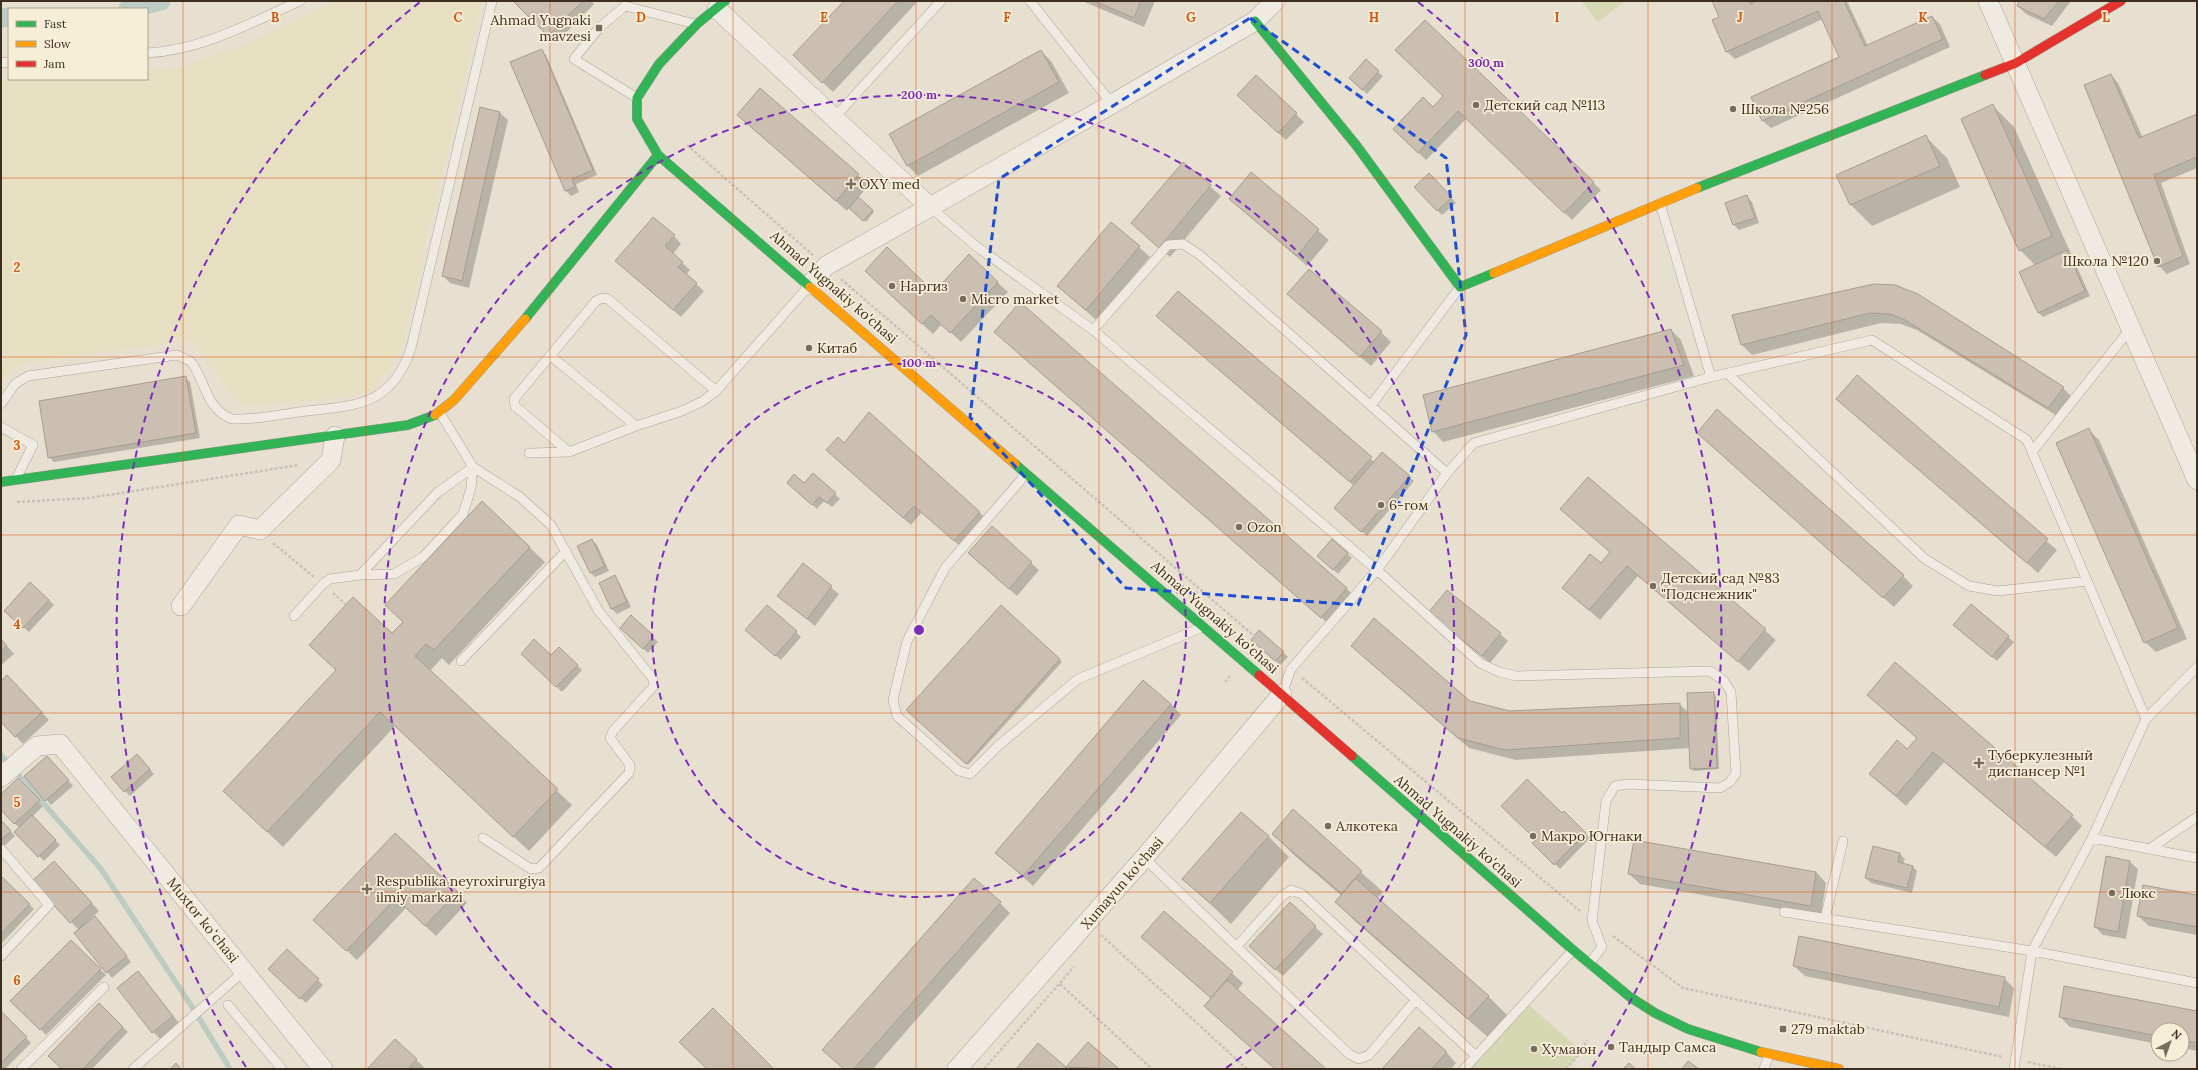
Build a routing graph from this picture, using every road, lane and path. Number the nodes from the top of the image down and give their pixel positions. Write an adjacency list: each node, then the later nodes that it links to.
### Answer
1 (300, 1): 11 (lane)
2 (492, 1): 29 (lane)
3 (941, 1): 15 (lane)
4 (1030, 1): 14 (lane)
5 (1275, 1): 9 (street)
6 (1988, 1): 12 (street)
7 (2121, 1): 12 (street)
8 (723, 3): 10 (street); 15 (street)
9 (1255, 21): 14 (street); 22 (street)
10 (697, 24): 13 (street); 13 (lane)
11 (148, 53)
12 (2016, 63): 18 (street); 23 (street)
13 (637, 98): 17 (street, Ahmad Yugnakiy ko'chasi)
14 (1112, 104): 19 (street)
15 (835, 117): 19 (street)
16 (687, 144): 20 (path)
17 (658, 155): 21 (street, Ahmad Yugnakiy ko'chasi); 31 (street)
18 (1660, 203): 22 (street); 27 (lane)
19 (929, 206): 20 (street); 24 (lane)
20 (826, 266): 21 (street); 56 (path)
21 (810, 285): 28 (lane); 39 (street, Ahmad Yugnakiy ko'chasi)
22 (1460, 287): 30 (lane)
23 (2131, 328): 36 (lane); 41 (street)
24 (1094, 330): 30 (lane); 46 (lane)
25 (552, 356): 28 (lane); 32 (lane); 35 (lane)
26 (1727, 373): 27 (lane); 36 (lane); 48 (lane)
27 (1711, 377): 40 (lane)
28 (716, 391): 32 (lane)
29 (1, 404)
30 (1372, 404): 40 (lane)
31 (440, 412): 34 (street); 38 (lane)
32 (636, 426): 35 (lane)
33 (1, 427): 42 (lane)
34 (335, 436): 42 (street); 44 (street)
35 (569, 452): 37 (lane)
36 (2032, 452): 48 (lane)
37 (529, 453)
38 (473, 466): 45 (lane); 47 (lane); 47 (lane)
39 (1027, 473): 53 (street, Ahmad Yugnakiy ko'chasi); 53 (lane)
40 (1447, 473): 46 (lane)
41 (2197, 480)
42 (15, 481): 43 (street)
43 (1, 482)
44 (260, 530): 49 (path); 51 (street)
45 (566, 551): 54 (lane); 61 (lane)
46 (1377, 570): 56 (lane); 70 (lane)
47 (360, 575): 49 (lane)
48 (2087, 581): 58 (lane)
49 (323, 584): 50 (path); 52 (lane)
50 (346, 605)
51 (181, 606)
52 (294, 616)
53 (1204, 626): 57 (street, Ahmad Yugnakiy ko'chasi)
54 (462, 661)
55 (2197, 667): 58 (lane)
56 (1292, 669): 57 (lane); 70 (path)
57 (1282, 694): 66 (street, Xumayun ko'chasi); 73 (street, Ahmad Yugnakiy ko'chasi)
58 (2146, 719): 62 (lane)
59 (1, 777): 77 (street, Muxtor koʻchasi)
60 (2197, 817): 65 (lane)
61 (483, 838)
62 (2092, 838): 65 (lane); 74 (lane)
63 (1843, 841): 69 (lane)
64 (1, 849): 75 (lane)
65 (2149, 849): 67 (lane)
66 (1144, 858): 72 (lane); 91 (street, Xumayun ko'chasi)
67 (2197, 858)
68 (1784, 912): 69 (lane)
69 (1825, 919): 74 (lane)
70 (1592, 921): 76 (lane); 86 (path)
71 (1101, 935): 93 (path)
72 (1238, 945): 81 (lane); 81 (lane)
73 (1572, 950): 76 (street, Ahmad Yugnakiy ko'chasi); 85 (lane)
74 (2032, 951): 78 (lane); 86 (lane)
75 (1, 956)
76 (1589, 964): 84 (street, Ahmad Yugnakiy ko'chasi)
77 (244, 971): 88 (lane); 90 (street, Muxtor koʻchasi)
78 (2197, 983)
79 (1060, 984): 92 (path)
80 (104, 987): 87 (lane)
81 (1415, 1001): 85 (lane)
82 (228, 1005): 89 (lane)
83 (1587, 1040): 95 (path)
84 (1770, 1052): 96 (lane); 97 (street, Ahmad Yugnakiy ko'chasi)
85 (1476, 1056): 94 (lane)
86 (2015, 1065): 98 (path)
87 (21, 1069)
88 (133, 1069)
89 (282, 1069)
90 (323, 1069)
91 (957, 1069)
92 (1152, 1069)
93 (1247, 1069)
94 (1464, 1069)
95 (1566, 1069)
96 (1764, 1069)
97 (1839, 1069)
98 (2061, 1069)

